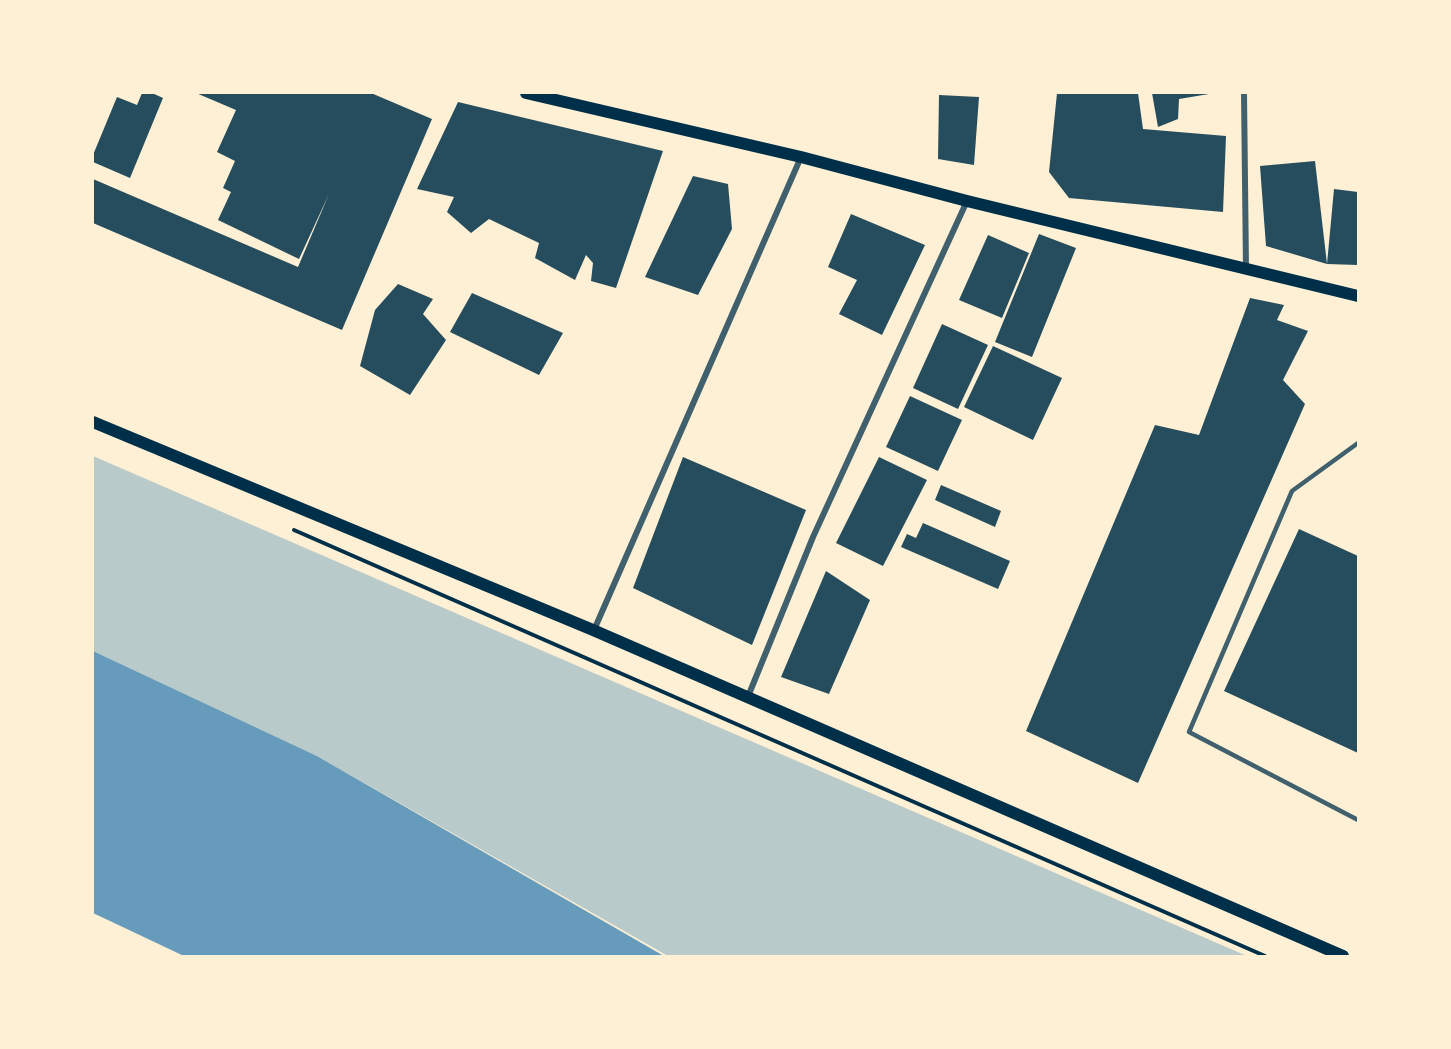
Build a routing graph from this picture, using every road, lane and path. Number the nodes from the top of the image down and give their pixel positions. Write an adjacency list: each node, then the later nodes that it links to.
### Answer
1 (526, 93): 3 (main road)
2 (1244, 93): 5 (street)
3 (801, 157): 4 (main road); 10 (street)
4 (967, 201): 5 (main road); 11 (street)
5 (1246, 269): 6 (main road)
6 (1358, 296)
7 (93, 422): 10 (main road)
8 (1358, 443): 12 (lane)
9 (288, 528): 13 (path)
10 (593, 630): 11 (main road)
11 (747, 699): 14 (main road)
12 (1358, 820)
13 (1265, 956)
14 (1343, 956)

